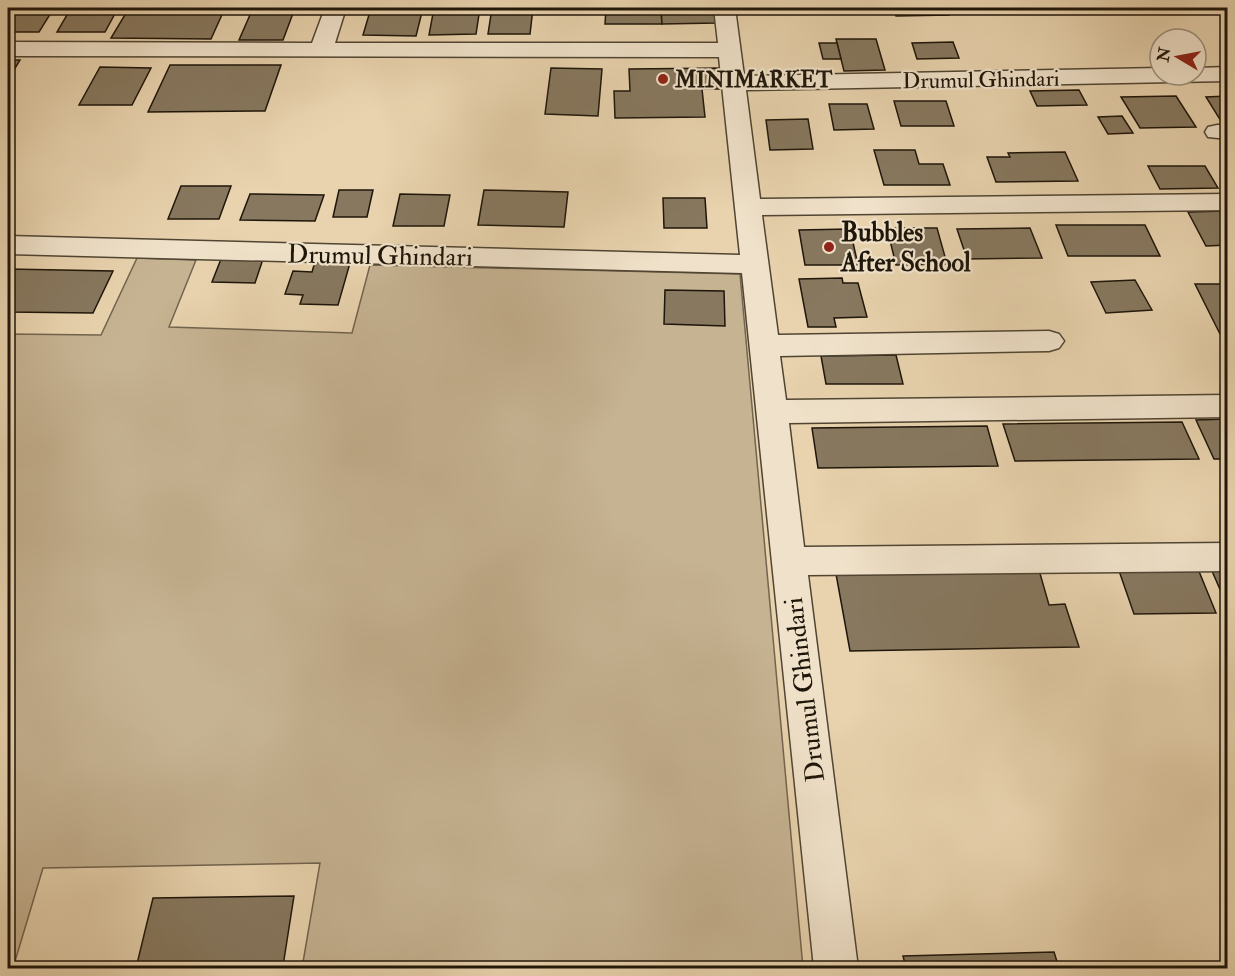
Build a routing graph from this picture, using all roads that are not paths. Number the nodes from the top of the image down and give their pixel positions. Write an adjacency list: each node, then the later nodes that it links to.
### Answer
1 (335, 8): 4 (street)
2 (725, 8): 5 (street, Drumul Ghindari)
3 (8, 49): 4 (street)
4 (321, 50): 5 (street)
5 (730, 51): 7 (street, Drumul Ghindari)
6 (1227, 74): 7 (street, Drumul Ghindari)
7 (734, 83): 9 (street, Drumul Ghindari)
8 (1227, 202): 9 (street)
9 (747, 207): 11 (street, Drumul Ghindari)
10 (8, 245): 11 (street, Drumul Ghindari)
11 (753, 264): 13 (street, Drumul Ghindari)
12 (1049, 341): 13 (street)
13 (764, 346): 15 (street, Drumul Ghindari)
14 (1227, 406): 15 (street)
15 (771, 412): 17 (street, Drumul Ghindari)
16 (1227, 556): 17 (street)
17 (789, 561): 18 (street, Drumul Ghindari)
18 (836, 969)

